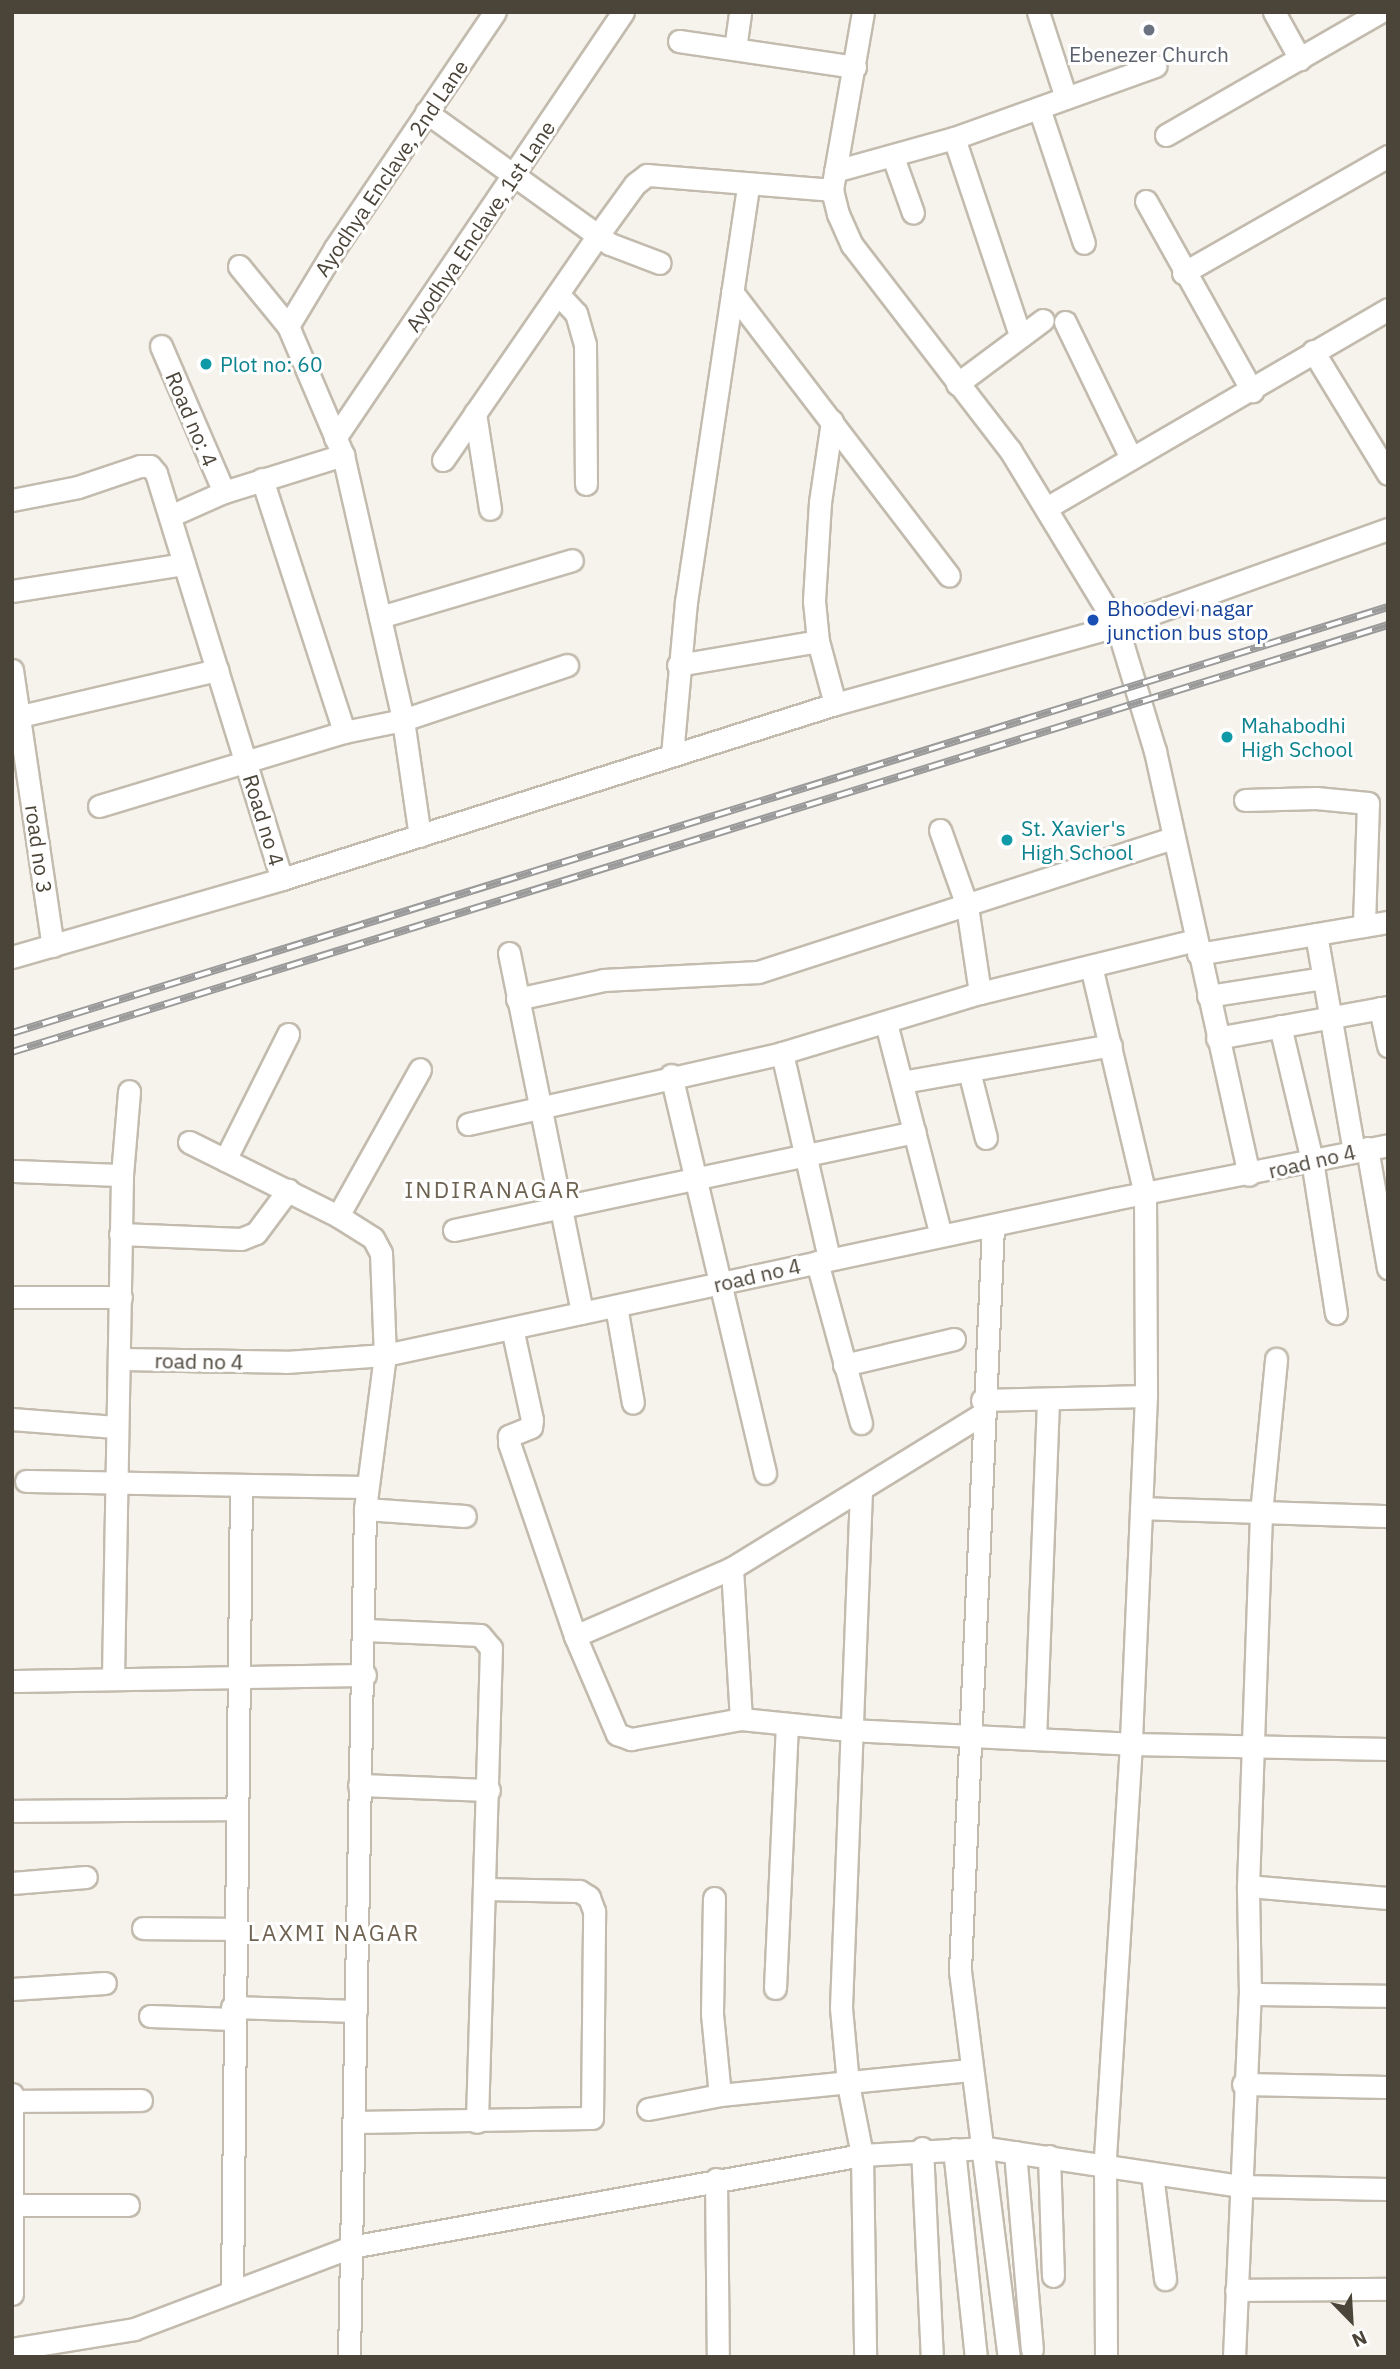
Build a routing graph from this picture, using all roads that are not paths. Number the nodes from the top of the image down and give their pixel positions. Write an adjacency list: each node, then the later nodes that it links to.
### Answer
1 (495, 12): 15 (street, Ayodhya Enclave, 2nd Lane)
2 (623, 12): 20 (street, Ayodhya Enclave, 1st Lane)
3 (740, 12): 9 (street)
4 (863, 12): 12 (street)
5 (1038, 12): 13 (street)
6 (1273, 12): 10 (street)
7 (1380, 12): 10 (street)
8 (679, 41): 9 (street)
9 (735, 49): 12 (street)
10 (1300, 59): 16 (street)
11 (1155, 66): 13 (street)
12 (856, 67): 21 (street)
13 (1066, 98): 14 (street)
14 (1039, 108): 17 (street); 26 (street)
15 (426, 112): 20 (street); 35 (street, Ayodhya Enclave, 2nd Lane)
16 (1166, 135)
17 (954, 138): 19 (street); 36 (street)
18 (1388, 156): 29 (street)
19 (893, 157): 21 (street); 24 (street)
20 (514, 176): 25 (street); 43 (street, Ayodhya Enclave, 1st Lane)
21 (834, 181): 22 (street); 39 (street)
22 (748, 185): 25 (street); 30 (street)
23 (1146, 201): 29 (street)
24 (913, 213)
25 (598, 236): 27 (street); 31 (street)
26 (1084, 243)
27 (660, 263)
28 (240, 266): 35 (street)
29 (1183, 273): 40 (street)
30 (732, 292): 42 (street); 63 (street)
31 (558, 294): 41 (street); 48 (street)
32 (1388, 309): 38 (street)
33 (1043, 320): 36 (street)
34 (1065, 322): 44 (street)
35 (288, 326): 43 (street)
36 (1020, 335): 39 (street)
37 (161, 346): 49 (street, Road no: 4)
38 (1313, 351): 40 (street); 46 (street)
39 (957, 384): 51 (street)
40 (1251, 391): 44 (street)
41 (475, 413): 45 (street); 52 (street)
42 (832, 421): 57 (street); 61 (street)
43 (339, 447): 47 (street); 59 (street)
44 (1131, 458): 51 (street)
45 (443, 460)
46 (1388, 474)
47 (262, 479): 49 (street); 69 (street)
48 (586, 484)
49 (224, 492): 53 (street)
50 (12, 499): 53 (street, Road no 4)
51 (1048, 508): 60 (street)
52 (490, 509)
53 (170, 516): 56 (street, Road no 4)
54 (1388, 529): 60 (street)
55 (572, 560): 59 (street)
56 (184, 564): 58 (street); 65 (street, Road no 4)
57 (949, 576)
58 (12, 591)
59 (380, 617): 68 (street)
60 (1116, 626): 66 (street); 76 (street)
61 (818, 641): 63 (street); 66 (street)
62 (567, 665): 68 (street)
63 (678, 665): 70 (street)
64 (12, 670): 67 (street, road no 3)
65 (217, 670): 67 (street); 71 (street, Road no 4)
66 (835, 704): 70 (street)
67 (16, 718): 82 (street, road no 3)
68 (402, 720): 69 (street); 75 (street)
69 (344, 733): 71 (street)
70 (672, 755): 75 (street)
71 (247, 762): 73 (street); 77 (street, Road no 4)
72 (1245, 800): 80 (street)
73 (99, 806)
74 (940, 830): 78 (street)
75 (420, 836): 77 (street)
76 (1172, 838): 78 (street); 83 (street)
77 (282, 878): 82 (street)
78 (967, 906): 88 (street); 90 (street)
79 (1388, 922): 80 (street)
80 (1364, 926): 81 (street)
81 (1316, 934): 83 (street); 87 (street)
82 (53, 946): 85 (street)
83 (1196, 947): 86 (street); 89 (street)
84 (509, 953): 90 (street)
85 (12, 957)
86 (1091, 966): 88 (street); 97 (street)
87 (1323, 978): 89 (street); 92 (street)
88 (980, 993): 93 (street)
89 (1208, 996): 96 (street)
90 (517, 999): 105 (street)
91 (1384, 1008): 92 (street); 98 (street)
92 (1330, 1016): 94 (street); 110 (street)
93 (886, 1023): 99 (street); 103 (street)
94 (1280, 1026): 96 (street); 113 (street)
95 (288, 1034): 112 (street)
96 (1217, 1038): 116 (street)
97 (1111, 1045): 101 (street); 119 (street)
98 (1388, 1046)
99 (782, 1054): 102 (street); 111 (street)
100 (420, 1069): 121 (street)
101 (969, 1071): 103 (street); 108 (street)
102 (671, 1075): 105 (street); 117 (street)
103 (902, 1082): 107 (street)
104 (129, 1091): 115 (street)
105 (540, 1107): 106 (street); 120 (street)
106 (468, 1124)
107 (915, 1132): 111 (street); 125 (street)
108 (986, 1138)
109 (188, 1142): 112 (street)
110 (1370, 1148): 113 (street, road no 4); 127 (street)
111 (805, 1154): 117 (street); 126 (street)
112 (225, 1160): 118 (street)
113 (1312, 1160): 116 (street, road no 4); 133 (street)
114 (12, 1171): 115 (street)
115 (122, 1175): 124 (street)
116 (1249, 1175): 119 (street, road no 4)
117 (695, 1176): 120 (street); 128 (street)
118 (288, 1190): 121 (street); 124 (street)
119 (1145, 1195): 122 (street, road no 4); 140 (street)
120 (559, 1208): 123 (street); 132 (street)
121 (338, 1216): 136 (street)
122 (993, 1226): 125 (street, road no 4); 143 (street)
123 (454, 1230)
124 (120, 1234): 130 (street)
125 (941, 1235): 126 (street, road no 4)
126 (823, 1261): 128 (street, road no 4); 139 (street)
127 (1388, 1268)
128 (723, 1283): 131 (street, road no 4); 147 (street)
129 (12, 1297): 130 (street)
130 (121, 1297): 137 (street)
131 (615, 1306): 132 (street, road no 4); 142 (street)
132 (582, 1313): 134 (street, road no 4)
133 (1336, 1313)
134 (512, 1328): 136 (street, road no 4); 160 (street)
135 (954, 1339): 139 (street)
136 (385, 1355): 137 (street, road no 4); 151 (street)
137 (122, 1359): 146 (street)
138 (1276, 1359): 155 (street)
139 (844, 1365): 145 (street)
140 (1146, 1396): 141 (street); 153 (street)
141 (1048, 1401): 143 (street); 170 (street)
142 (633, 1403)
143 (982, 1407): 152 (street); 168 (street)
144 (12, 1419): 146 (street)
145 (861, 1423)
146 (115, 1427): 149 (street)
147 (765, 1473)
148 (26, 1481): 149 (street)
149 (115, 1483): 150 (street); 163 (street)
150 (241, 1487): 151 (street); 161 (street)
151 (367, 1487): 154 (street)
152 (861, 1491): 158 (street); 167 (street)
153 (1141, 1508): 155 (street); 171 (street)
154 (365, 1509): 156 (street); 159 (street)
155 (1261, 1513): 157 (street); 172 (street)
156 (465, 1516)
157 (1388, 1516)
158 (732, 1568): 160 (street); 165 (street)
159 (366, 1630): 162 (street); 175 (street)
160 (575, 1636): 165 (street)
161 (237, 1675): 162 (street); 163 (street); 176 (street)
162 (365, 1675): 174 (street)
163 (113, 1677): 164 (street)
164 (12, 1681)
165 (741, 1719): 166 (street)
166 (787, 1725): 167 (street); 187 (street)
167 (849, 1730): 168 (street); 195 (street)
168 (969, 1735): 170 (street); 194 (street)
169 (1388, 1737): 173 (street)
170 (1035, 1739): 171 (street)
171 (1131, 1744): 172 (street); 211 (street)
172 (1252, 1745): 173 (street); 180 (street)
173 (1387, 1749)
174 (359, 1785): 175 (street); 191 (street)
175 (489, 1790): 181 (street)
176 (236, 1810): 177 (street); 185 (street)
177 (12, 1811)
178 (86, 1877): 179 (street)
179 (12, 1883)
180 (1248, 1886): 183 (street); 189 (street)
181 (484, 1889): 204 (street); 204 (street)
182 (714, 1898): 199 (street)
183 (1388, 1898)
184 (143, 1928): 185 (street)
185 (233, 1929): 192 (street)
186 (105, 1983): 188 (street)
187 (775, 1987)
188 (12, 1989)
189 (1250, 1994): 190 (street); 196 (street)
190 (1388, 1996)
191 (356, 2011): 192 (street); 203 (street)
192 (233, 2013): 193 (street); 223 (street)
193 (150, 2016)
194 (970, 2070): 195 (street); 206 (street)
195 (848, 2084): 199 (street); 209 (street)
196 (1242, 2084): 197 (street); 214 (street)
197 (1388, 2087)
198 (12, 2094): 201 (street)
199 (720, 2095): 202 (street)
200 (141, 2100): 201 (street)
201 (12, 2101): 216 (street)
202 (648, 2109)
203 (353, 2122): 204 (street); 218 (street)
204 (477, 2122)
205 (922, 2148): 207 (street); 209 (street); 231 (street)
206 (986, 2148): 207 (street); 208 (street); 233 (street)
207 (954, 2149): 232 (street)
208 (1015, 2151): 210 (street); 225 (street)
209 (862, 2155): 213 (street); 230 (street)
210 (1049, 2156): 211 (street); 219 (street)
211 (1105, 2163): 212 (street); 234 (street)
212 (1153, 2174): 214 (street); 220 (street)
213 (716, 2179): 218 (street); 229 (street)
214 (1241, 2186): 215 (street); 222 (street)
215 (1388, 2189)
216 (14, 2205): 217 (street); 224 (street)
217 (128, 2205)
218 (351, 2247): 223 (street); 228 (street)
219 (1053, 2276)
220 (1165, 2279)
221 (1388, 2289): 222 (street)
222 (1236, 2290): 235 (street)
223 (232, 2291): 226 (street)
224 (12, 2294)
225 (1032, 2349)
226 (12, 2350): 227 (street)
227 (20, 2357)
228 (349, 2357)
229 (718, 2357)
230 (865, 2357)
231 (932, 2357)
232 (976, 2357)
233 (1009, 2357)
234 (1106, 2357)
235 (1234, 2357)

